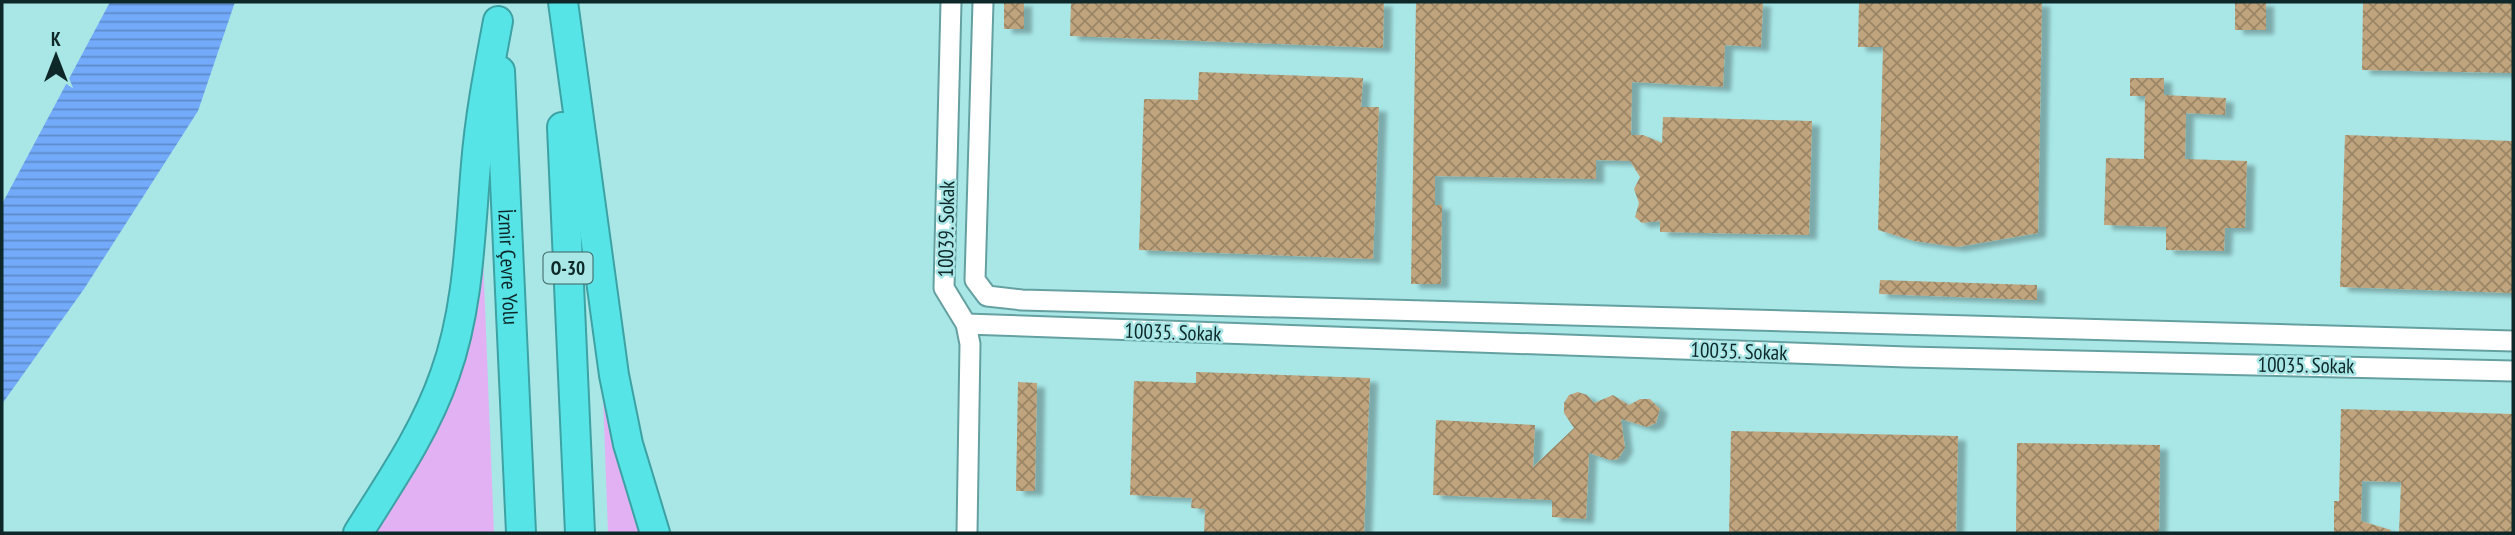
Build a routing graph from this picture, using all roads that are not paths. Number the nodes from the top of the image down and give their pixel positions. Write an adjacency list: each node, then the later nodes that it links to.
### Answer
1 (557, 2): 12 (highway, O-30)
2 (563, 2): 13 (highway)
3 (951, 2): 7 (street, 10039. Sokak)
4 (983, 2): 6 (street, 10039. Sokak)
5 (497, 11): 10 (highway); 11 (highway, İzmir Çevre Yolu)
6 (975, 280): 8 (street, 10035. Sokak)
7 (966, 324): 9 (street, 10035. Sokak); 14 (street, 10039. Sokak)
8 (2513, 341)
9 (2513, 370)
10 (358, 533)
11 (521, 533)
12 (580, 533)
13 (655, 533)
14 (967, 533)

